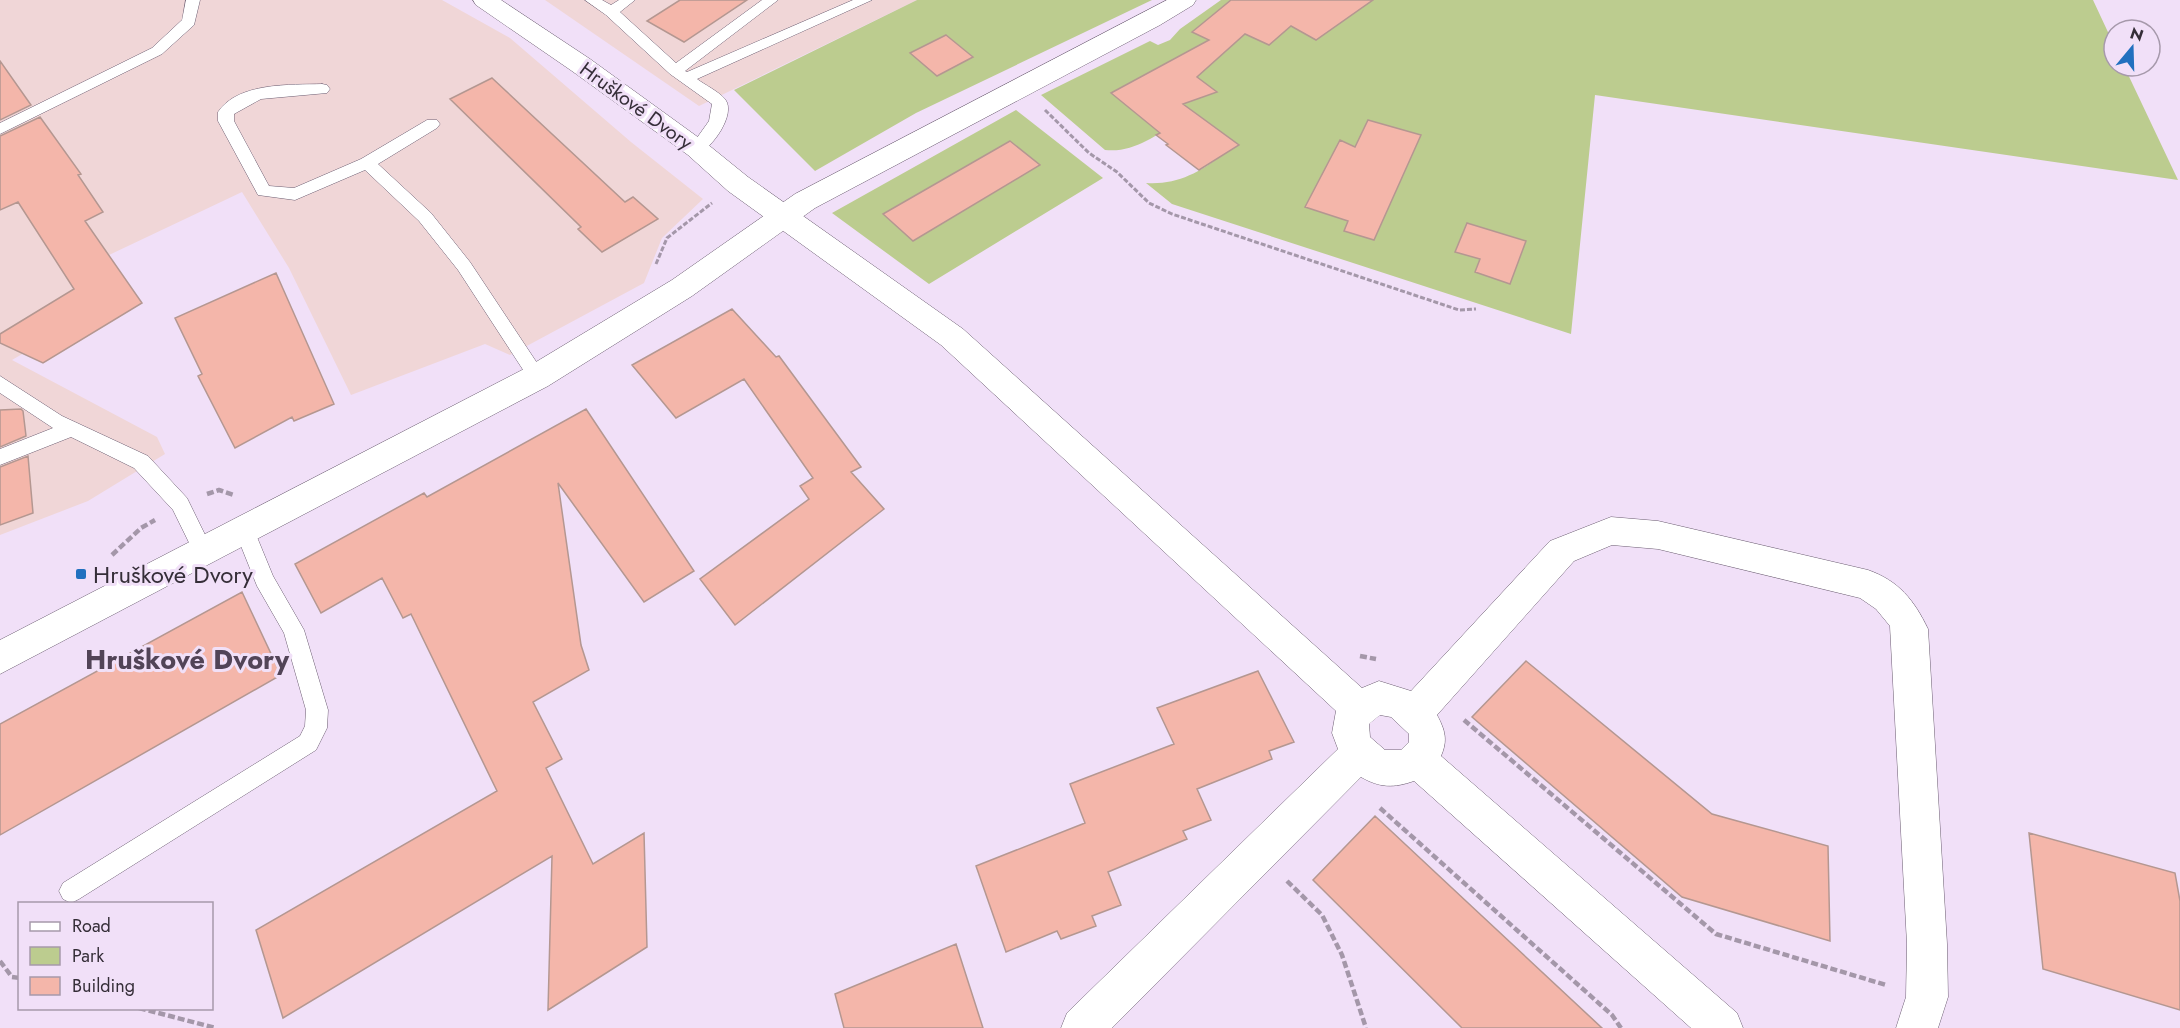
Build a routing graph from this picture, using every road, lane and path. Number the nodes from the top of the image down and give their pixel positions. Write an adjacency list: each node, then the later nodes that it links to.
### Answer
1 (193, 0): 13 (lane)
2 (485, 0): 14 (street, Hruškové Dvory)
3 (592, 0): 8 (lane)
4 (628, 0): 8 (lane)
5 (771, 0): 9 (lane)
6 (865, 0): 9 (lane)
7 (1184, 0): 10 (street)
8 (611, 12): 9 (lane)
9 (681, 75): 14 (lane)
10 (1021, 86): 17 (street); 19 (path)
11 (322, 89): 15 (lane)
12 (432, 124): 15 (lane)
13 (0, 129)
14 (697, 149): 17 (street, Hruškové Dvory)
15 (367, 163): 20 (lane)
16 (712, 198): 18 (path)
17 (784, 216): 20 (street); 30 (street, Hruškové Dvory)
18 (654, 269)
19 (1476, 309)
20 (537, 377): 24 (street)
21 (0, 383): 22 (lane)
22 (72, 429): 23 (lane); 25 (lane)
23 (0, 457)
24 (245, 531): 25 (street); 35 (lane)
25 (204, 553): 27 (street)
26 (1362, 657): 28 (path)
27 (0, 658)
28 (1381, 660)
29 (1424, 703): 30 (street); 32 (street); 39 (path); 39 (street)
30 (1358, 708): 31 (street)
31 (1359, 754): 32 (street); 41 (street)
32 (1418, 760): 44 (street)
33 (1372, 800): 43 (path)
34 (1279, 874): 42 (path)
35 (71, 891)
36 (0, 961): 37 (path)
37 (18, 978)
38 (147, 1010): 40 (path)
39 (1922, 1013)
40 (216, 1028)
41 (1082, 1028)
42 (1366, 1028)
43 (1621, 1028)
44 (1722, 1028)

